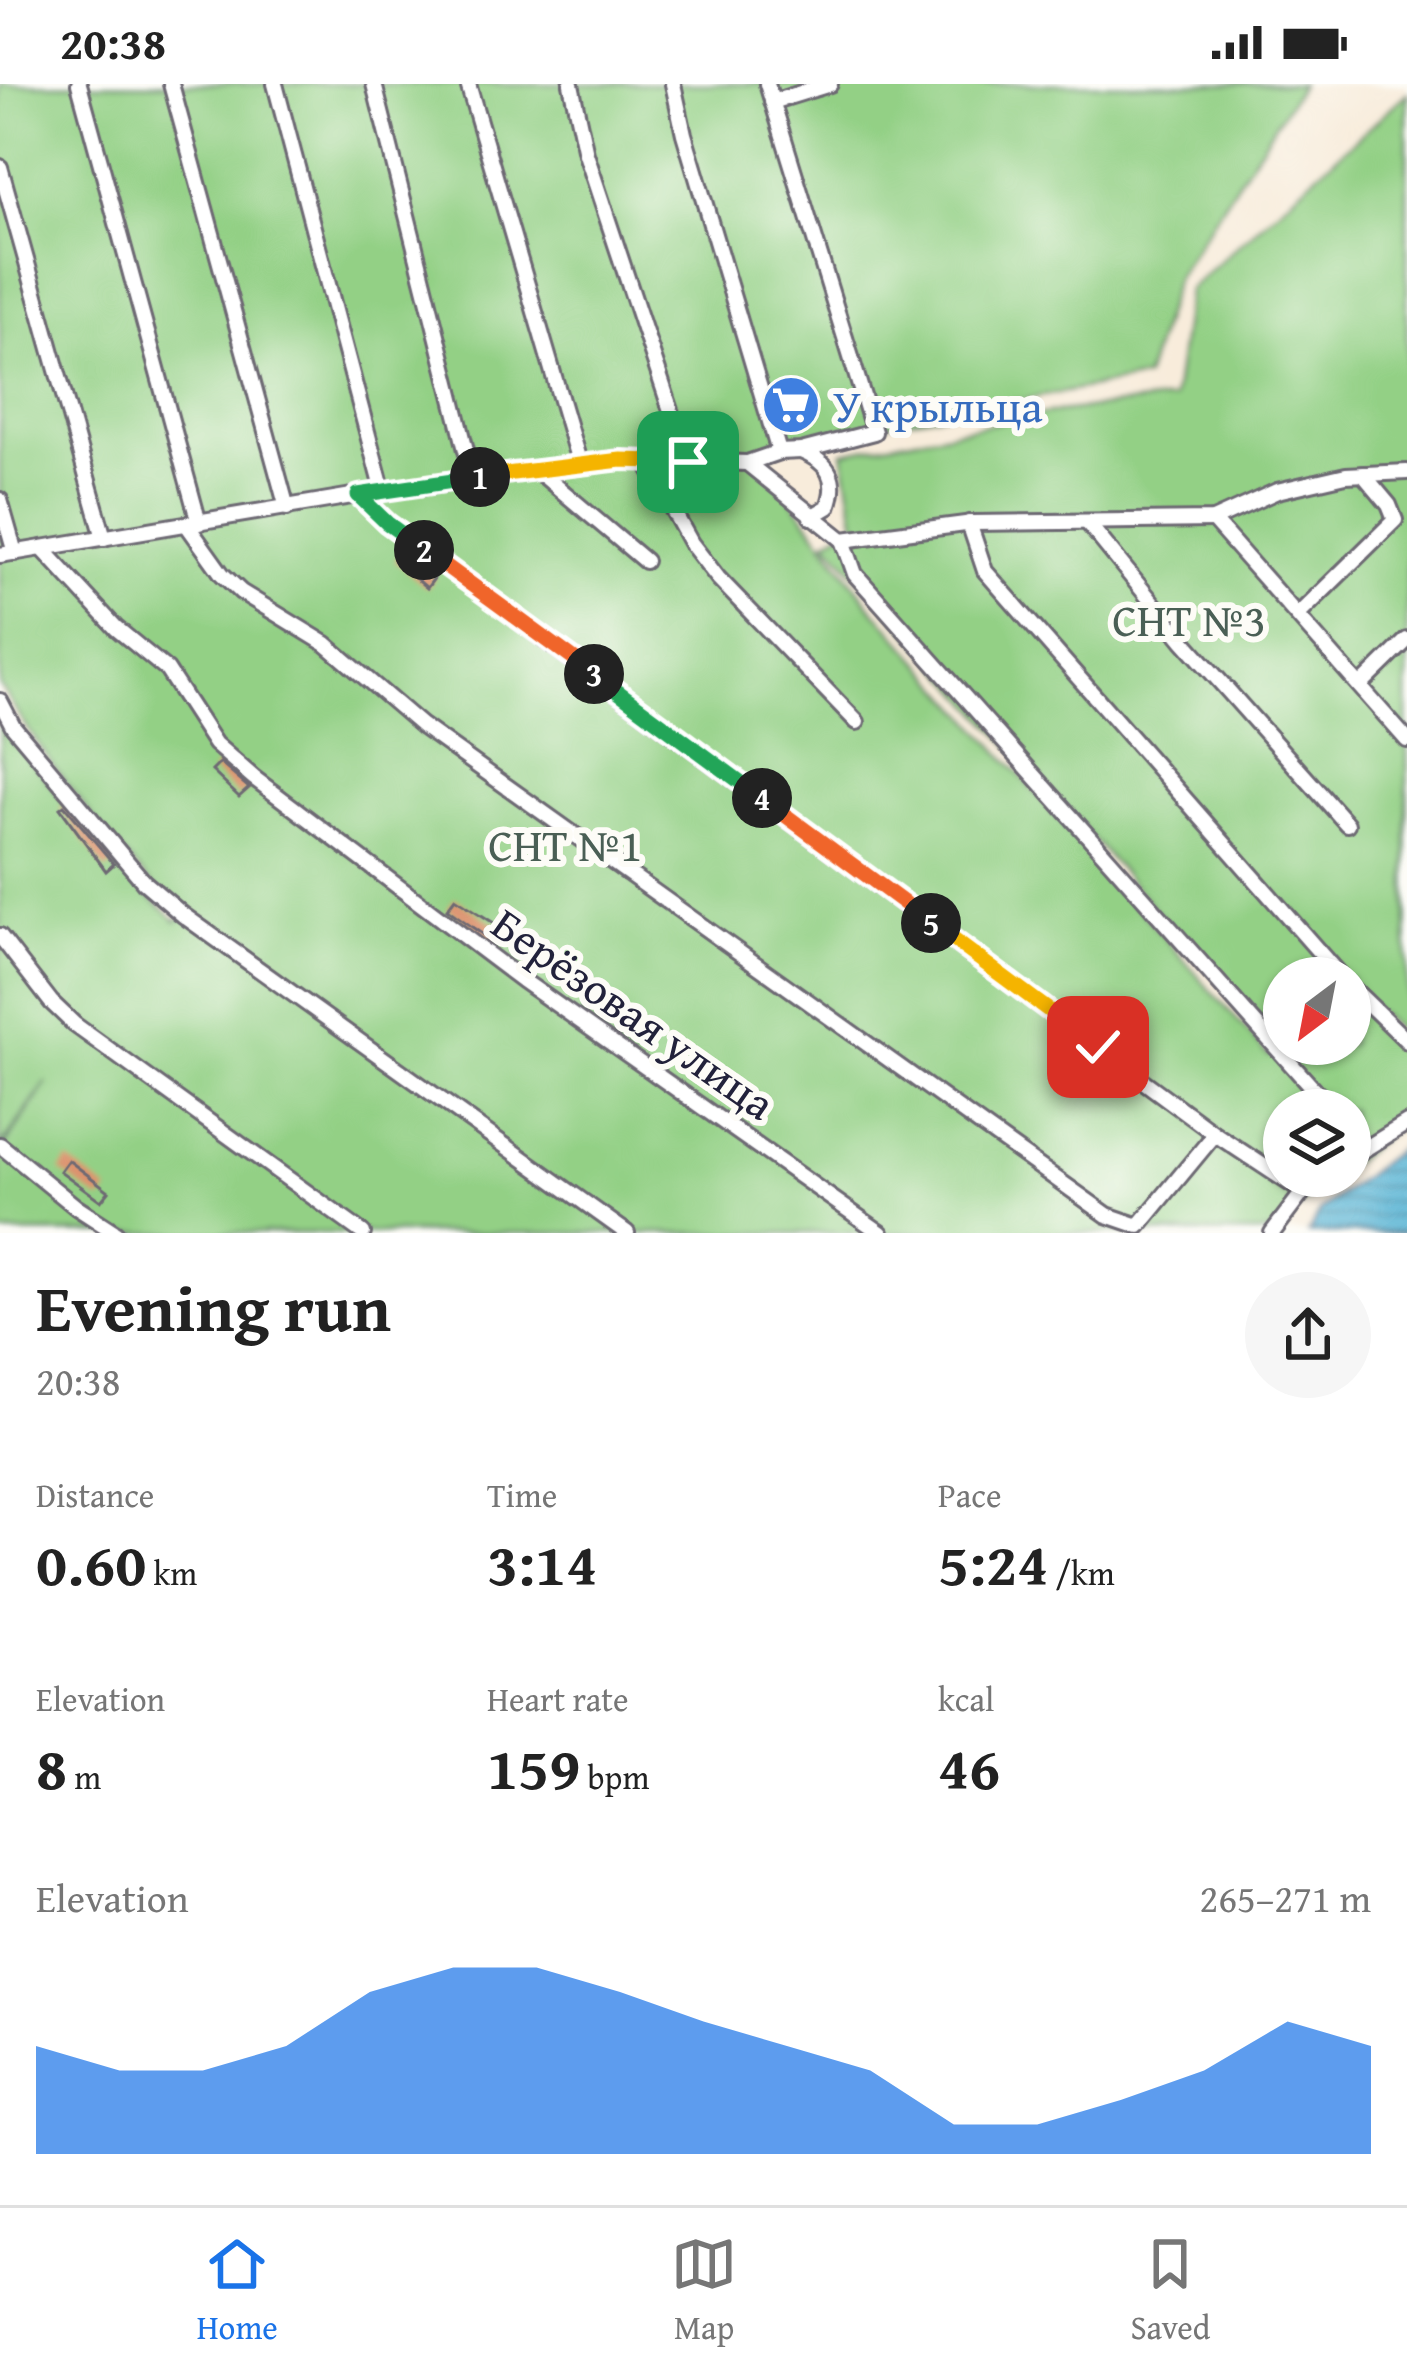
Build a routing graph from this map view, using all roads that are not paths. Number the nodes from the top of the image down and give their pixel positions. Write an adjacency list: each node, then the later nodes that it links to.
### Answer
1 (79, 84): 30 (street)
2 (171, 84): 25 (street)
3 (274, 84): 22 (street)
4 (374, 84): 21 (street)
5 (468, 84): 17 (street)
6 (571, 84): 15 (street)
7 (673, 84): 13 (street)
8 (767, 84): 10 (street)
9 (830, 84): 10 (street)
10 (772, 102): 12 (street)
11 (0, 167): 31 (street)
12 (801, 451): 13 (street); 26 (street)
13 (779, 452): 16 (street)
14 (645, 460): 15 (street); 17 (street); 40 (street)
15 (688, 462): 16 (street)
16 (747, 463): 26 (street)
17 (580, 464): 18 (street)
18 (537, 470): 21 (street); 35 (street)
19 (1407, 472): 20 (street)
20 (1363, 474): 27 (street); 36 (street)
21 (473, 478): 22 (street)
22 (382, 492): 23 (street)
23 (358, 495): 25 (street); 49 (street)
24 (0, 500): 34 (street)
25 (287, 508): 30 (street)
26 (811, 517): 32 (street)
27 (1214, 520): 28 (street); 36 (street)
28 (1087, 522): 29 (street); 42 (street)
29 (969, 523): 32 (street); 44 (street)
30 (193, 524): 31 (street); 49 (street)
31 (104, 538): 33 (street)
32 (843, 540): 47 (street)
33 (42, 548): 34 (street); 57 (street, Берёзовая улица)
34 (8, 554)
35 (645, 561)
36 (1298, 615): 38 (street)
37 (1407, 640): 38 (street)
38 (1360, 686): 41 (street)
39 (0, 700): 56 (street)
40 (857, 722)
41 (1407, 740)
42 (1347, 824)
43 (0, 937): 55 (street)
44 (1324, 957)
45 (1371, 1006): 46 (street)
46 (1407, 1041)
47 (1313, 1089)
48 (1407, 1123): 50 (street)
49 (1215, 1134): 52 (street)
50 (1371, 1144)
51 (0, 1145): 54 (street)
52 (1263, 1166)
53 (1299, 1197): 58 (street)
54 (116, 1233)
55 (363, 1233)
56 (628, 1233)
57 (881, 1233)
58 (1272, 1233)

